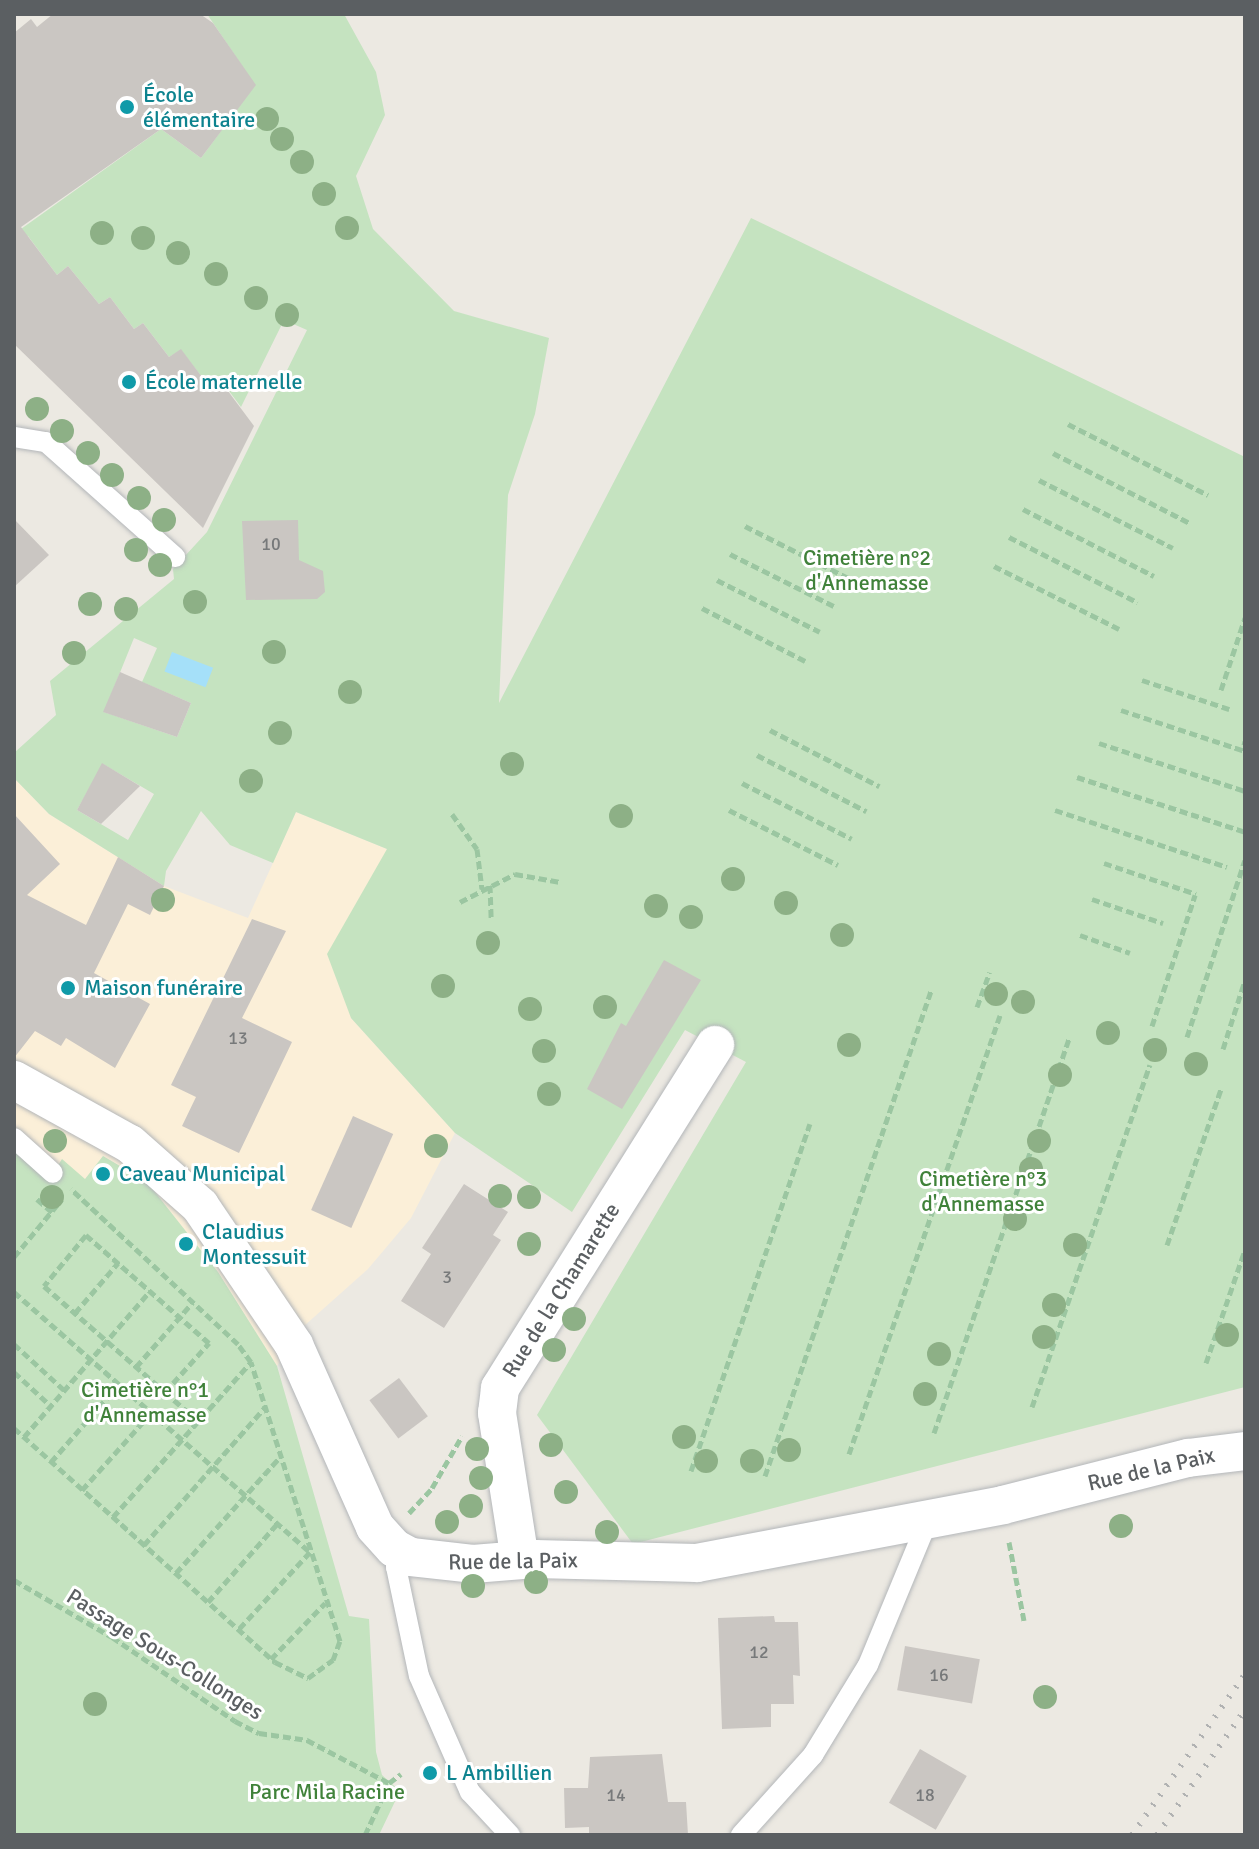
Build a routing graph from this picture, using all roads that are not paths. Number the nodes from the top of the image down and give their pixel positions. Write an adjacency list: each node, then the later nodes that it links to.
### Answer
1 (14, 437): 2 (lane)
2 (175, 557)
3 (715, 1045): 10 (street, Rue de la Chamarette)
4 (14, 1080): 9 (street)
5 (14, 1138): 6 (lane)
6 (53, 1173)
7 (1245, 1451): 8 (street, Rue de la Paix)
8 (928, 1520): 10 (street, Rue de la Paix); 12 (lane)
9 (395, 1548): 10 (street, Rue de la Paix); 11 (lane)
10 (520, 1560)
11 (510, 1835)
12 (741, 1835)

